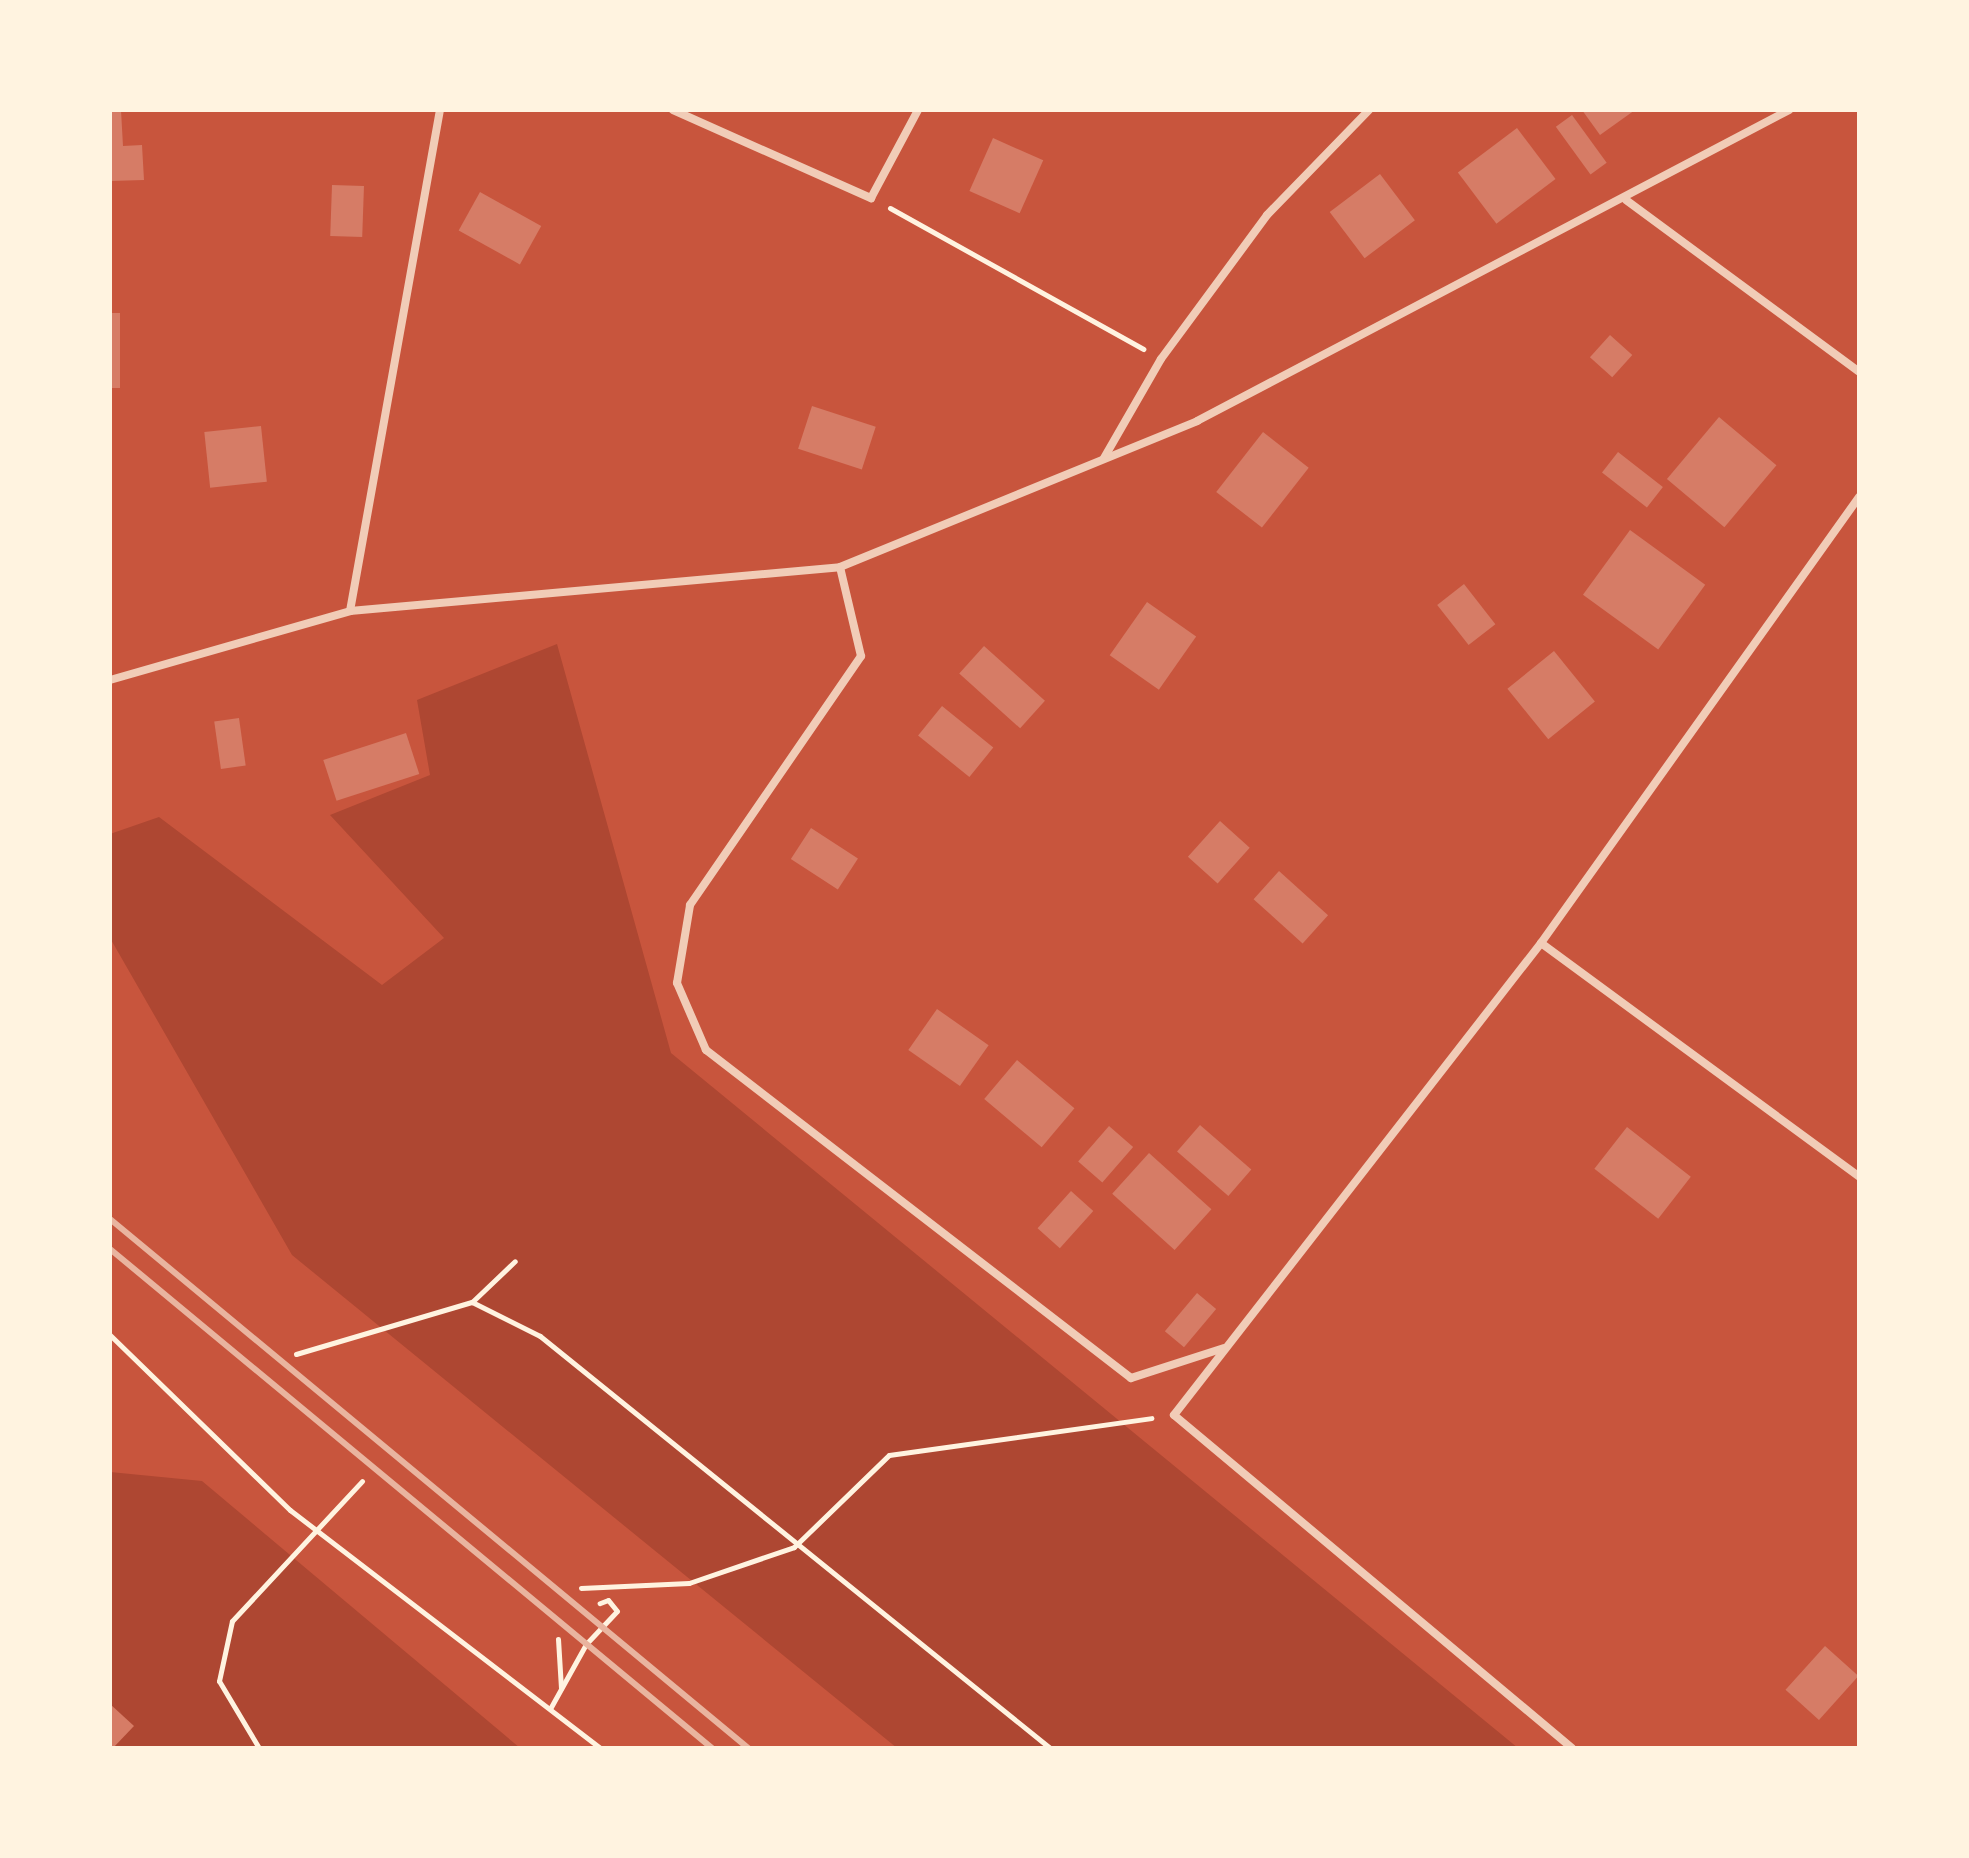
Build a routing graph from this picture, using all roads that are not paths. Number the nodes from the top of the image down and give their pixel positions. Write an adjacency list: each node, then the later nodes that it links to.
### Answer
1 (440, 110): 11 (street)
2 (673, 110): 3 (street)
3 (918, 110)
4 (1369, 110): 8 (street)
5 (1789, 110): 6 (street)
6 (1626, 200): 7 (street); 8 (street)
7 (1859, 372)
8 (1104, 459): 10 (street)
9 (1859, 497): 13 (street)
10 (840, 567): 11 (street); 15 (street)
11 (350, 611): 12 (street)
12 (110, 680)
13 (1541, 943): 14 (street); 15 (street)
14 (1859, 1177)
15 (1224, 1348): 16 (street)
16 (1572, 1748)

